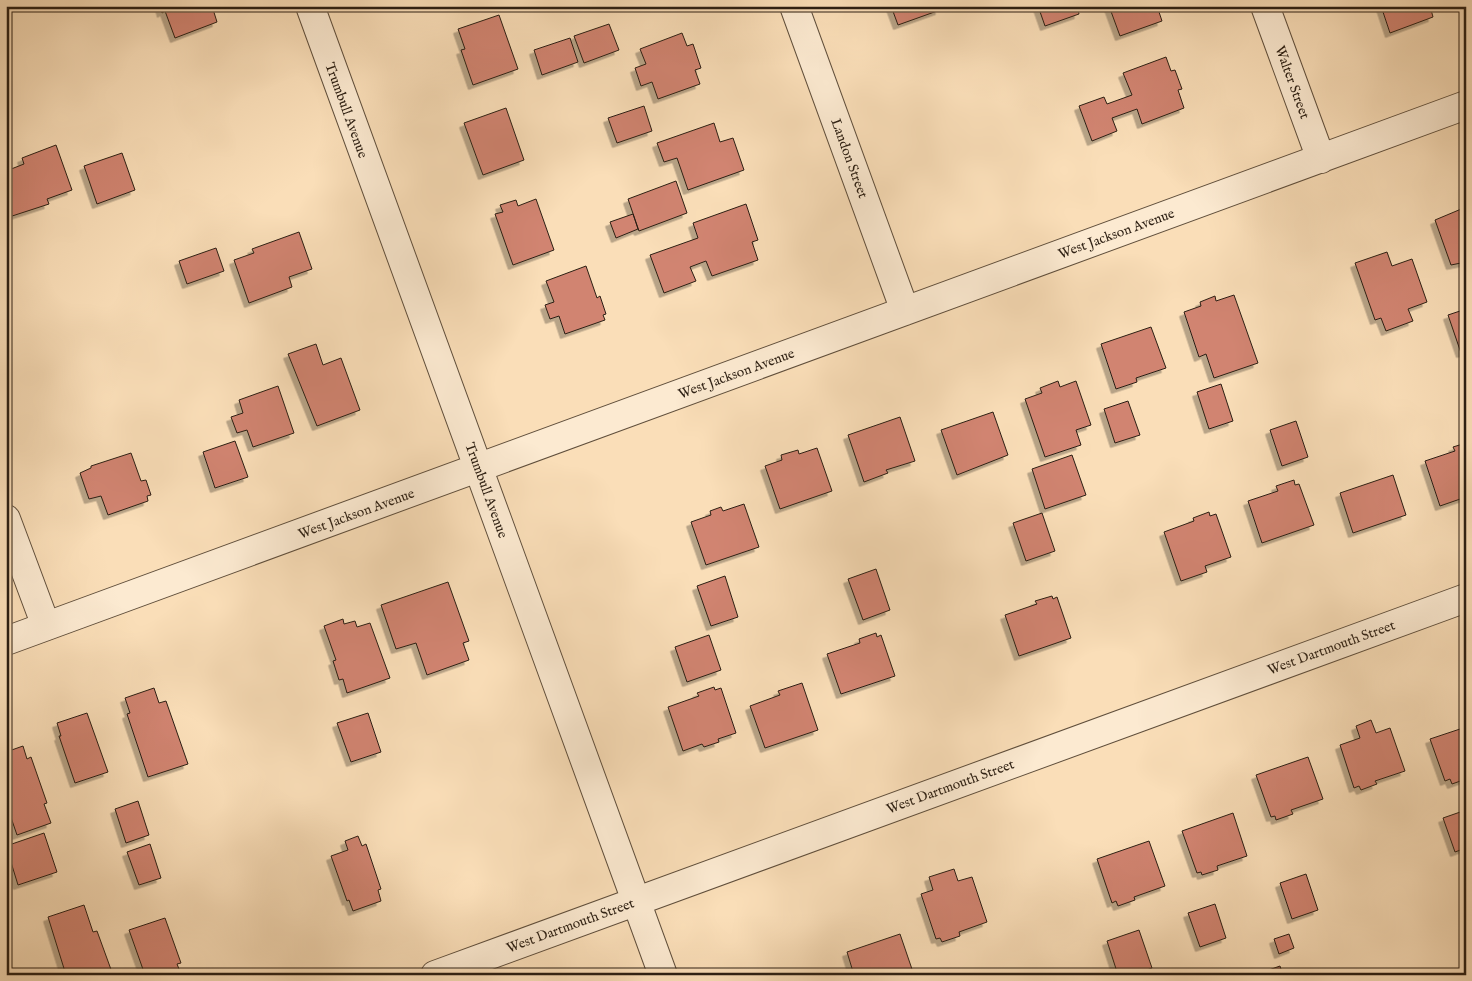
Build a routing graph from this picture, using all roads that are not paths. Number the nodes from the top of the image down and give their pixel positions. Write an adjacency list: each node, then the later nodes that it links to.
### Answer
1 (310, 6): 7 (street, Trumbull Avenue)
2 (794, 6): 6 (street, Landon Street)
3 (1266, 6): 5 (street, Walter Street)
4 (1466, 105): 5 (street, West Jackson Avenue)
5 (1321, 158): 6 (street, West Jackson Avenue)
6 (905, 311): 7 (street, West Jackson Avenue)
7 (479, 468): 10 (street, West Jackson Avenue); 12 (street, Trumbull Avenue)
8 (6, 519): 10 (street)
9 (1466, 598): 12 (street, West Dartmouth Street)
10 (46, 626): 11 (street, West Jackson Avenue)
11 (6, 641)
12 (636, 901): 13 (street, West Dartmouth Street); 14 (street, Trumbull Avenue)
13 (435, 975)
14 (663, 975)

